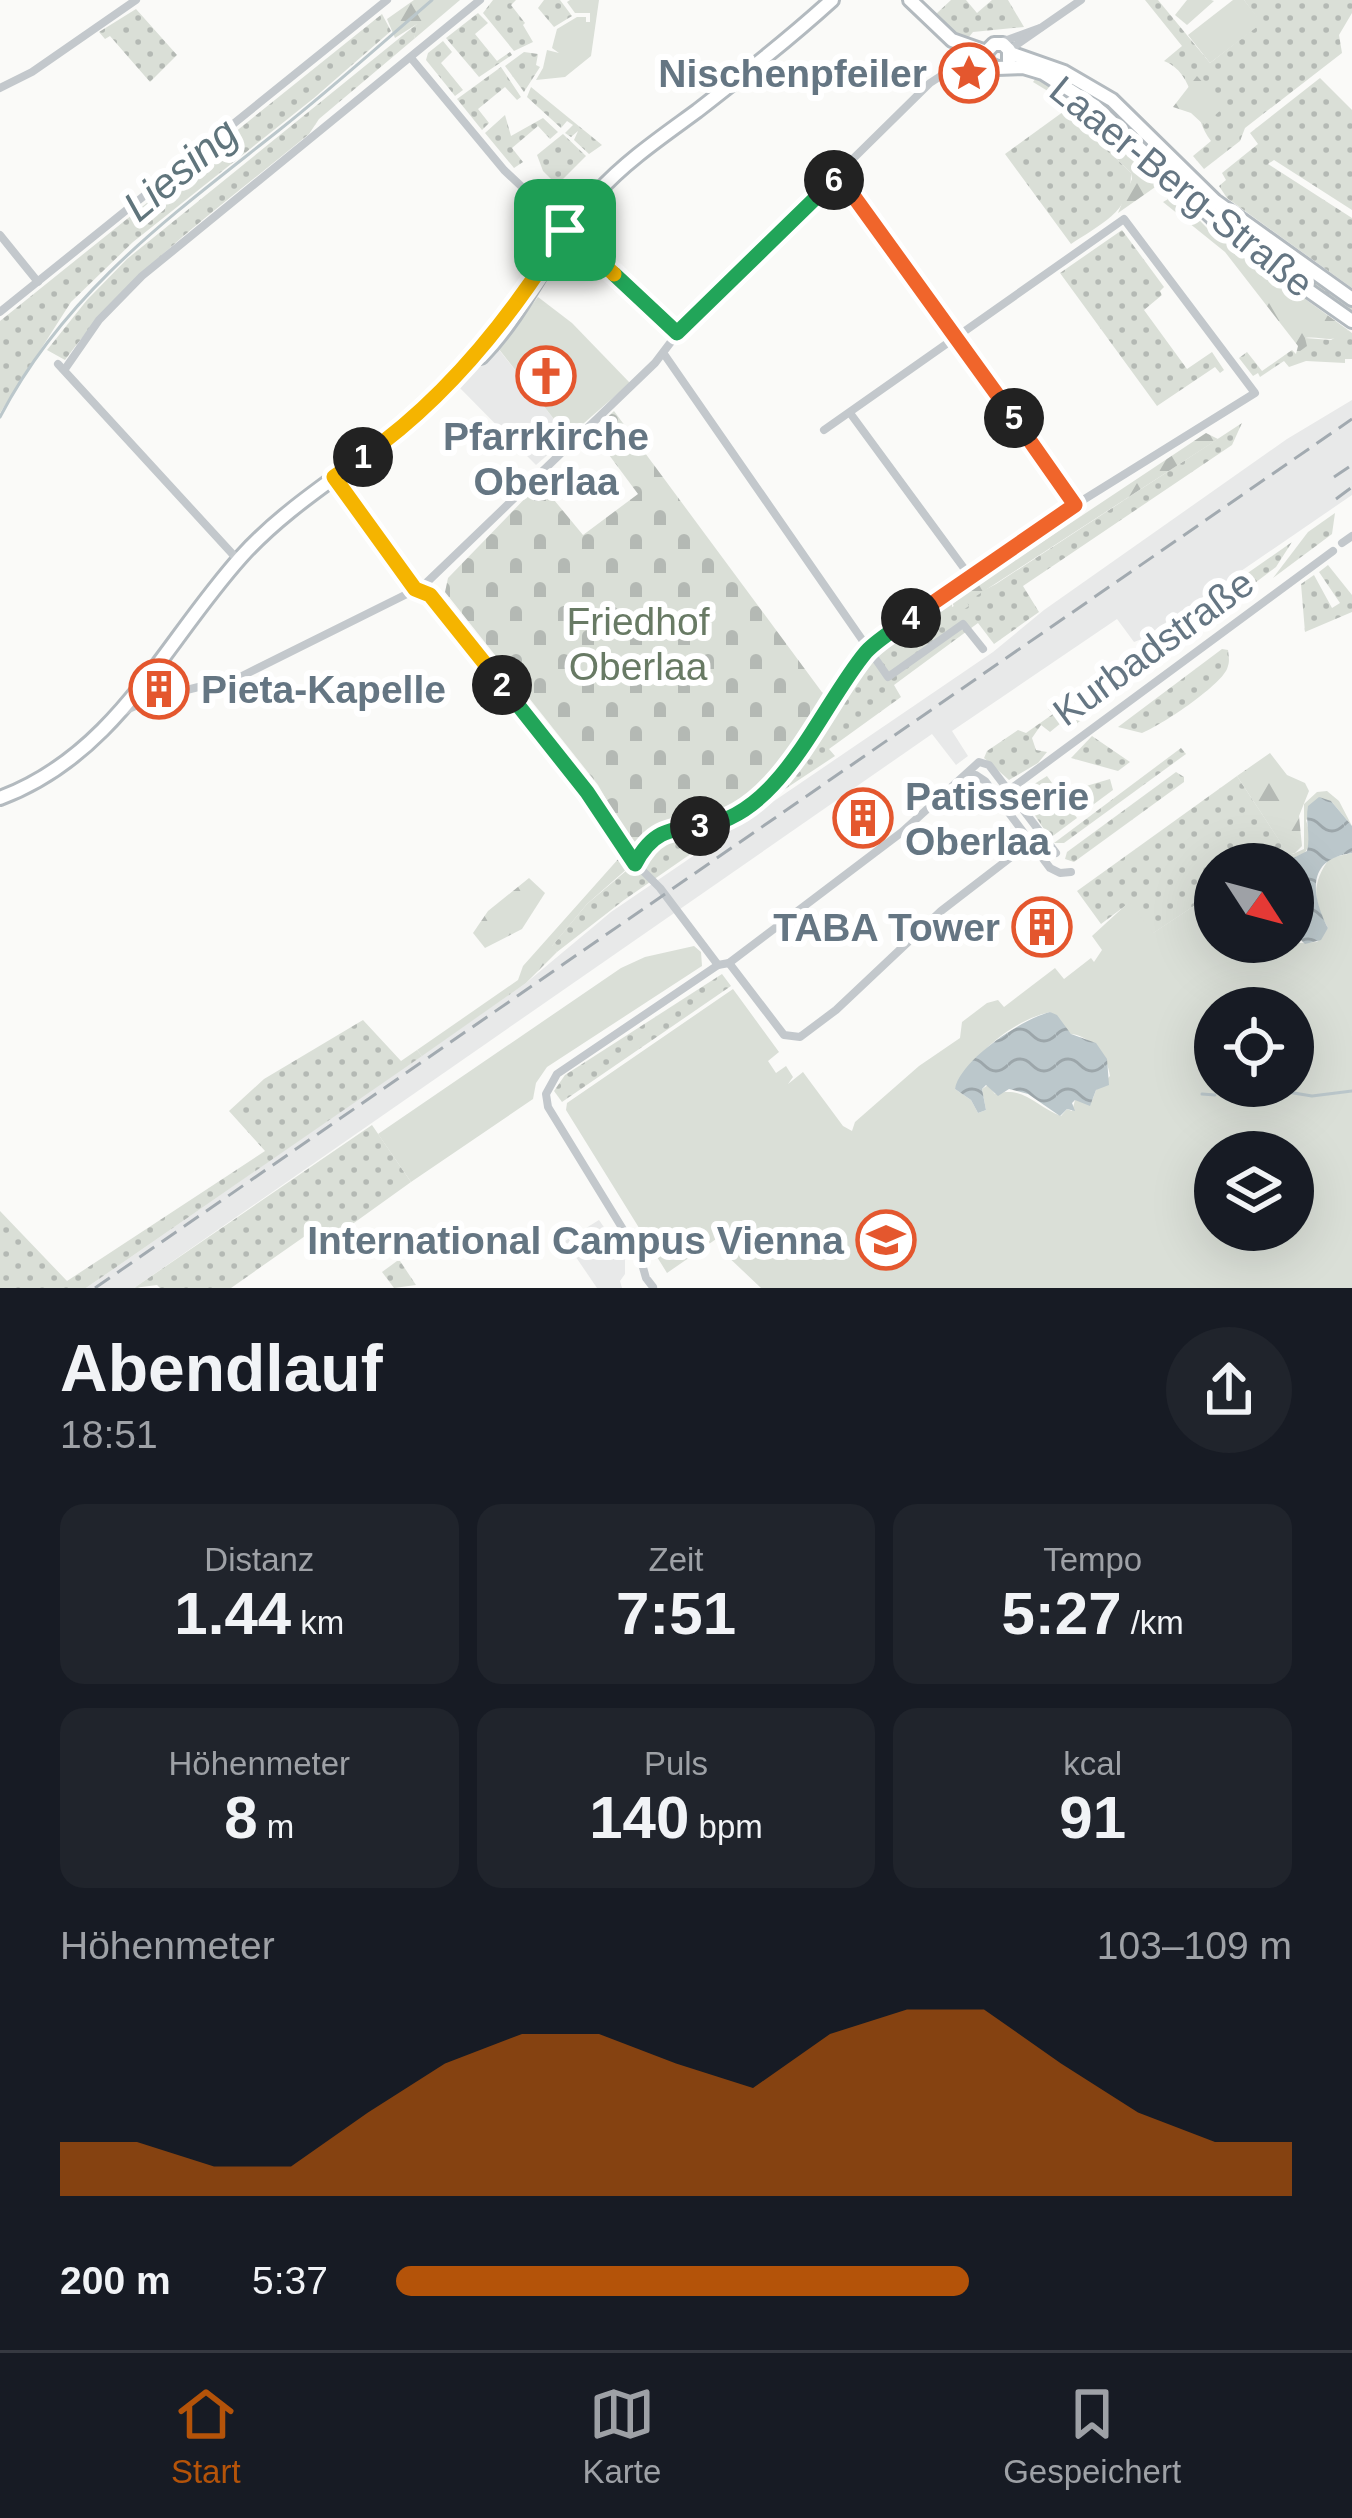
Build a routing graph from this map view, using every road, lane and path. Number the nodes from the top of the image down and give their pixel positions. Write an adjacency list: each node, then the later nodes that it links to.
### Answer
1 (136, 0): 15 (street)
2 (387, 0): 19 (street)
3 (480, 0): 12 (street)
4 (832, 0): 17 (main road)
5 (910, 0): 9 (main road)
6 (1081, 0): 7 (street)
7 (1052, 23): 8 (street); 10 (street)
8 (1031, 38): 10 (street); 13 (street)
9 (952, 40): 11 (main road); 14 (street)
10 (1006, 53): 11 (main road); 11 (main road); 13 (main road, Laaer-Berg-Straße); 22 (main road, Laaer-Berg-Straße)
11 (986, 55): 14 (street)
12 (411, 58): 17 (street); 33 (street)
13 (1028, 59): 20 (main road, Laaer-Berg-Straße)
14 (953, 68): 16 (street)
15 (0, 88)
16 (839, 176): 23 (street); 24 (street)
17 (565, 230): 23 (street); 28 (main road)
18 (0, 235): 19 (street)
19 (38, 282): 21 (street)
20 (1352, 299)
21 (0, 312)
22 (1352, 321)
23 (677, 333): 25 (street)
24 (957, 338): 26 (street); 29 (street); 29 (street)
25 (664, 354): 35 (street); 36 (street)
26 (850, 413): 27 (street); 34 (street)
27 (824, 430)
28 (334, 477): 33 (main road); 35 (street)
29 (1075, 505): 34 (street)
30 (1352, 536): 31 (street)
31 (1342, 543)
32 (1333, 551): 42 (street, Kurbadstraße)
33 (238, 560): 38 (main road)
34 (969, 575): 36 (street)
35 (415, 589): 39 (street); 48 (street)
36 (868, 649): 37 (street); 48 (street)
37 (983, 650)
38 (143, 682): 39 (street); 40 (main road)
39 (151, 699): 40 (street)
40 (116, 715): 43 (main road)
41 (966, 777): 42 (street); 44 (street); 50 (street)
42 (1008, 791): 44 (street, Kurbadstraße); 45 (street)
43 (0, 798)
44 (998, 799): 46 (street)
45 (1041, 835): 46 (street); 47 (street)
46 (1030, 843): 49 (street); 50 (street)
47 (1056, 854)
48 (635, 864): 51 (street)
49 (1071, 872)
50 (729, 963): 51 (street)
51 (718, 965): 52 (street)
52 (653, 1287)

